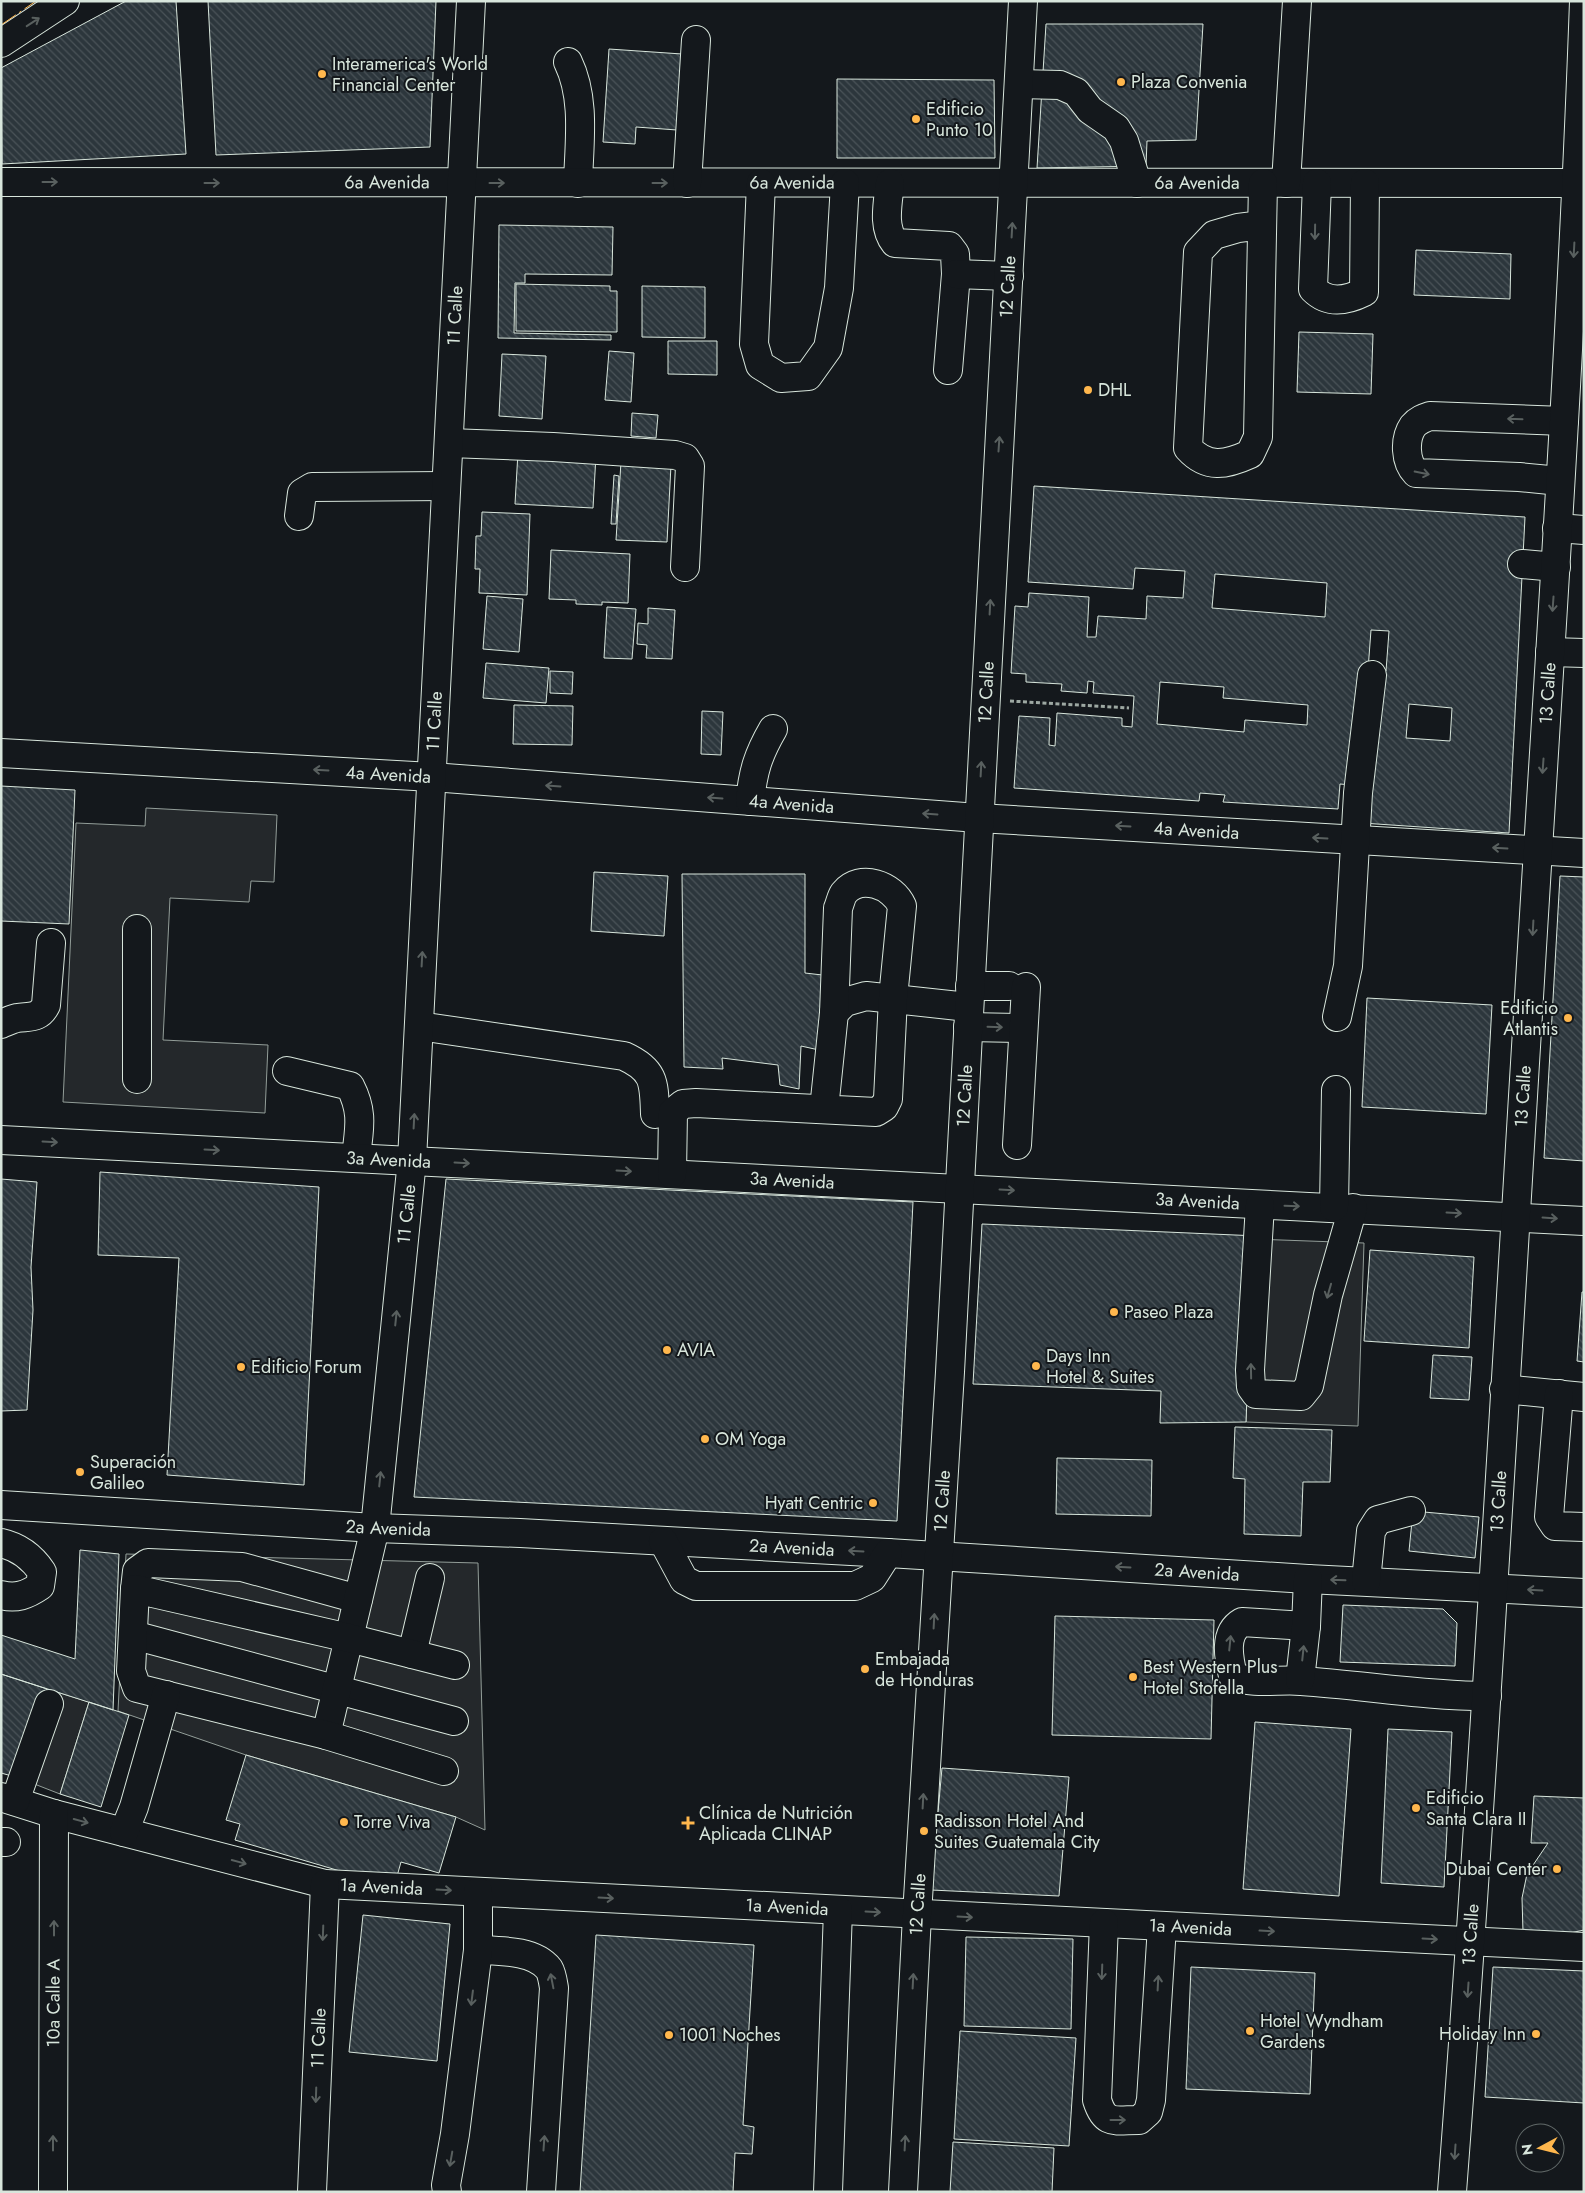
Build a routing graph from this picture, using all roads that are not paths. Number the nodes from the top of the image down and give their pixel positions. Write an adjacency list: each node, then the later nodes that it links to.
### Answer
1 (65, 1): 7 (street, one-way to 1)
2 (471, 1): 11 (street, 11 Calle)
3 (1023, 1): 9 (street, 12 Calle)
4 (1297, 1): 19 (street)
5 (1584, 1): 22 (street, 13 Calle)
6 (696, 40): 13 (street)
7 (1, 43)
8 (568, 62): 12 (street)
9 (1019, 84): 17 (street, 12 Calle); 18 (street)
10 (1, 182): 11 (street, 6a Avenida, one-way to 11)
11 (462, 183): 12 (street, 6a Avenida, one-way to 12); 28 (street, 11 Calle)
12 (578, 183): 13 (street, 6a Avenida, one-way to 13)
13 (687, 183): 14 (street, 6a Avenida)
14 (761, 183): 15 (street, 6a Avenida); 15 (street)
15 (844, 183): 16 (street, 6a Avenida)
16 (890, 183): 17 (street, 6a Avenida); 24 (street)
17 (1015, 183): 18 (street, 6a Avenida); 25 (street, 12 Calle, one-way to 17)
18 (1137, 183): 19 (street, 6a Avenida)
19 (1275, 183): 20 (street, 6a Avenida); 23 (street)
20 (1317, 183): 21 (street, 6a Avenida); 21 (street, one-way to 21)
21 (1364, 183): 22 (street, 6a Avenida)
22 (1581, 183): 27 (street, 13 Calle, one-way to 27)
23 (1262, 224): 23 (street)
24 (956, 274): 25 (street); 26 (street)
25 (1009, 276): 42 (street, 12 Calle, one-way to 25)
26 (948, 370)
27 (1564, 421): 29 (street, 13 Calle); 29 (street, one-way to 29)
28 (449, 443): 30 (street, 11 Calle); 34 (street)
29 (1560, 481): 32 (street, 13 Calle)
30 (446, 486): 31 (street); 40 (street, 11 Calle)
31 (299, 516)
32 (1568, 543): 33 (street); 35 (street, 13 Calle, one-way to 35)
33 (1522, 564)
34 (685, 568)
35 (1550, 652): 36 (street); 44 (street, 13 Calle, one-way to 44)
36 (1584, 653)
37 (1372, 676): 43 (street)
38 (773, 729): 41 (street)
39 (1, 753): 40 (street, 4a Avenida, one-way to 39)
40 (432, 777): 41 (street, 4a Avenida, one-way to 40); 53 (street, 11 Calle, one-way to 40)
41 (750, 801): 42 (street, 4a Avenida, one-way to 41)
42 (978, 818): 43 (street, 4a Avenida, one-way to 42); 49 (street, 12 Calle)
43 (1355, 840): 44 (street, 4a Avenida, one-way to 43); 51 (street)
44 (1538, 851): 45 (street, 4a Avenida); 68 (street, 13 Calle, one-way to 68)
45 (1584, 853)
46 (137, 929): 56 (street)
47 (51, 943): 52 (street)
48 (893, 998): 49 (street); 50 (street); 50 (street); 58 (street)
49 (969, 1007): 54 (street, one-way to 54); 54 (street); 65 (street, 12 Calle)
50 (834, 1013): 58 (street)
51 (1337, 1017)
52 (1, 1024)
53 (419, 1026): 59 (street); 63 (street, 11 Calle, one-way to 53)
54 (1023, 1028): 61 (street)
55 (287, 1071): 62 (street)
56 (137, 1079)
57 (1336, 1090): 67 (street)
58 (824, 1109): 64 (street)
59 (654, 1114)
60 (1, 1140): 62 (street, 3a Avenida, one-way to 62)
61 (1017, 1145)
62 (356, 1157): 63 (street, 3a Avenida)
63 (412, 1160): 64 (street, 3a Avenida, one-way to 64); 75 (street, 11 Calle, one-way to 63)
64 (672, 1174): 65 (street, 3a Avenida)
65 (958, 1188): 66 (street, 3a Avenida, one-way to 66); 79 (street, 12 Calle)
66 (1260, 1205): 67 (street, 3a Avenida, one-way to 67); 67 (street, one-way to 66)
67 (1344, 1208): 68 (street, 3a Avenida, one-way to 68)
68 (1515, 1216): 69 (street, 3a Avenida, one-way to 69); 70 (street, 13 Calle)
69 (1584, 1221)
70 (1504, 1389): 71 (street); 84 (street, 13 Calle)
71 (1571, 1395): 74 (street)
72 (1, 1505): 75 (street, 2a Avenida)
73 (1411, 1511): 82 (street)
74 (1584, 1527)
75 (375, 1528): 76 (street, 2a Avenida); 87 (street, 11 Calle)
76 (663, 1541): 78 (street, 2a Avenida, one-way to 76); 78 (street)
77 (1, 1543): 86 (street)
78 (888, 1553): 79 (street, 2a Avenida)
79 (938, 1556): 81 (street, 2a Avenida, one-way to 79); 107 (street, 12 Calle, one-way to 79)
80 (430, 1578): 91 (street)
81 (1308, 1579): 82 (street, 2a Avenida, one-way to 81); 88 (street)
82 (1366, 1581): 84 (street, 2a Avenida)
83 (135, 1588): 87 (street); 89 (street); 90 (street)
84 (1493, 1588): 85 (street, 2a Avenida, one-way to 84); 96 (street, 13 Calle)
85 (1584, 1593)
86 (1, 1594)
87 (358, 1600): 90 (street, 11 Calle)
88 (1306, 1626): 93 (street, one-way to 88); 93 (street, one-way to 88)
89 (133, 1635): 94 (street); 95 (street)
90 (349, 1638): 91 (street); 94 (street, 11 Calle)
91 (412, 1654): 92 (street)
92 (455, 1665)
93 (1300, 1680): 96 (street)
94 (337, 1688): 98 (street); 99 (street, 11 Calle)
95 (166, 1695): 99 (street); 103 (street)
96 (1486, 1696): 110 (street, 13 Calle)
97 (48, 1704): 101 (street)
98 (454, 1721)
99 (326, 1735): 100 (street)
100 (444, 1770)
101 (8, 1799): 102 (street, 1a Avenida)
102 (54, 1814): 103 (street, 1a Avenida, one-way to 103); 113 (street, 10a Calle A, one-way to 102)
103 (124, 1832): 104 (street, 1a Avenida, one-way to 104)
104 (325, 1884): 105 (street, 1a Avenida, one-way to 105); 114 (street, 11 Calle, one-way to 114)
105 (488, 1892): 106 (street, 1a Avenida, one-way to 106); 112 (street)
106 (838, 1910): 107 (street, 1a Avenida, one-way to 107); 117 (street)
107 (916, 1915): 108 (street, 1a Avenida, one-way to 108); 118 (street, 12 Calle, one-way to 107)
108 (1104, 1923): 109 (street, 1a Avenida); 109 (street, one-way to 109)
109 (1162, 1926): 110 (street, 1a Avenida, one-way to 110)
110 (1472, 1942): 111 (street, 1a Avenida); 119 (street, 13 Calle, one-way to 119)
111 (1584, 1947)
112 (487, 1950): 115 (street, one-way to 115); 116 (street, one-way to 112)
113 (53, 2192)
114 (312, 2192)
115 (447, 2192)
116 (541, 2192)
117 (828, 2192)
118 (903, 2192)
119 (1452, 2192)

